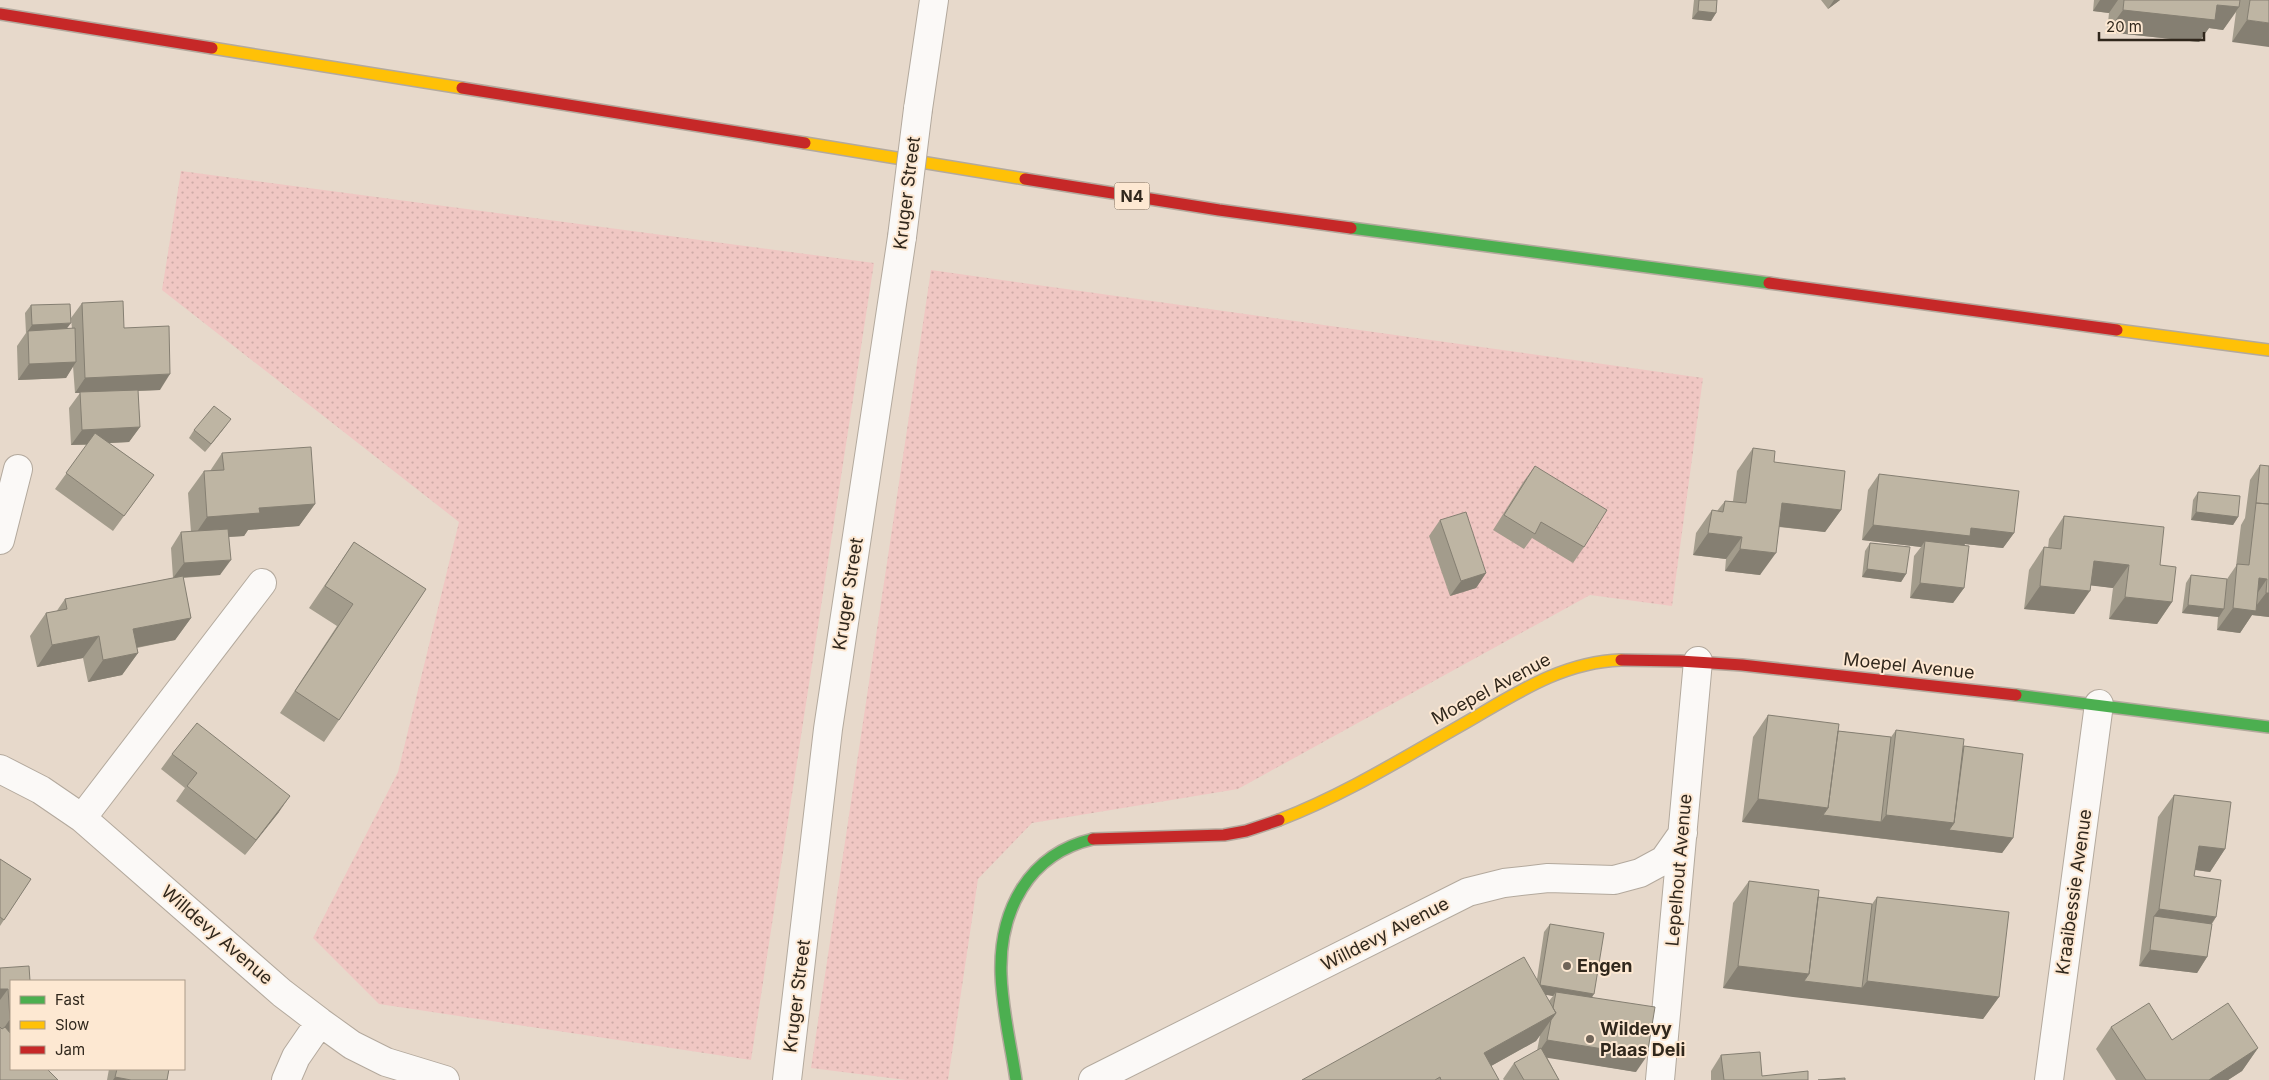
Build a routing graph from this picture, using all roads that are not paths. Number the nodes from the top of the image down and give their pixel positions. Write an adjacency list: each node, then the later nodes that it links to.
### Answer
1 (934, 0): 16 (street, Kruger Street, bridge)
2 (0, 14): 3 (main road, N4)
3 (2269, 350)
4 (18, 469): 5 (street)
5 (0, 540)
6 (262, 582): 11 (street)
7 (1698, 661): 8 (main road, Moepel Avenue); 12 (street, Lepelhout Avenue); 17 (main road, Moepel Avenue)
8 (2099, 704): 9 (main road, Moepel Avenue); 20 (street, Kraaibessie Avenue)
9 (2269, 727)
10 (0, 769): 11 (street, Willdevy Avenue)
11 (82, 818): 13 (street, Willdevy Avenue)
12 (1683, 833): 18 (street, Willdevy Avenue); 19 (street, Lepelhout Avenue)
13 (320, 1022): 14 (street); 15 (street, Willdevy Avenue)
14 (286, 1080)
15 (446, 1080)
16 (787, 1080)
17 (1016, 1080)
18 (1093, 1080)
19 (1660, 1080)
20 (2049, 1080)

